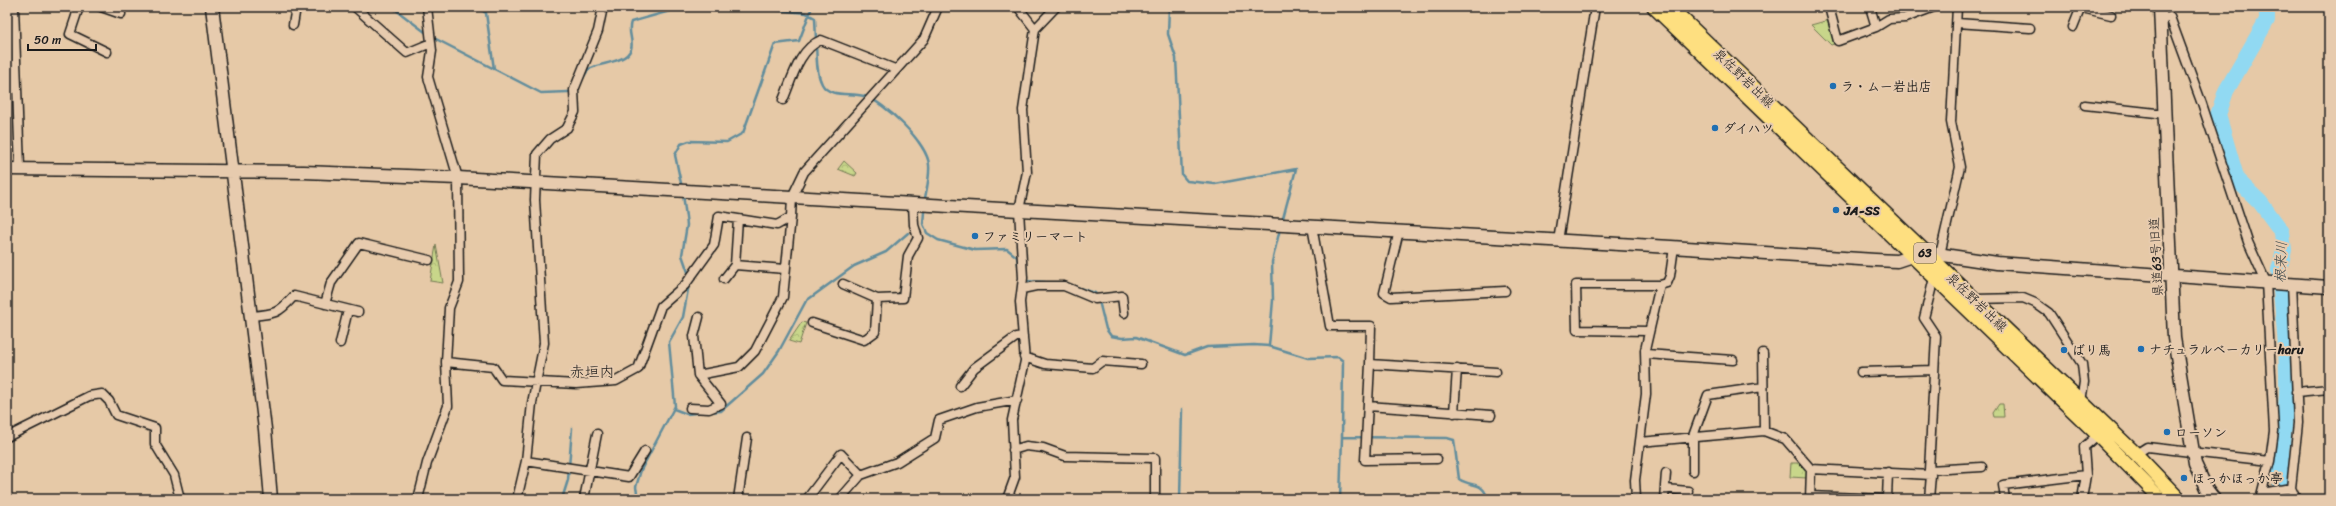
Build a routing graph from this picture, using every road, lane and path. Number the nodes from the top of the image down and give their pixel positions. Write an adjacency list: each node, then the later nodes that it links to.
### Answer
1 (14, 7): 35 (street)
2 (79, 7): 30 (street)
3 (101, 7): 21 (street)
4 (212, 7): 37 (street)
5 (296, 7): 24 (street)
6 (427, 7): 29 (street)
7 (603, 7): 39 (street)
8 (938, 7): 31 (street)
9 (1018, 7): 28 (street)
10 (1056, 7): 28 (street)
11 (1594, 7): 47 (street)
12 (1654, 7): 50 (main road, 泉佐野岩出線 / 63)
13 (1670, 7): 49 (main road, 泉佐野岩出線 / 63)
14 (1829, 7): 25 (street)
15 (1870, 7): 25 (street)
16 (1934, 7): 25 (street)
17 (1957, 7): 23 (street)
18 (2080, 7): 22 (street); 26 (street)
19 (356, 8): 29 (street)
20 (2161, 13): 34 (street, 県道63号旧道); 58 (street)
21 (121, 14)
22 (2111, 15)
23 (1957, 23): 27 (street); 52 (street)
24 (293, 25)
25 (1876, 27)
26 (2073, 27)
27 (2030, 28)
28 (1035, 29): 42 (street)
29 (431, 43): 38 (street)
30 (107, 52)
31 (895, 69): 32 (street); 40 (street)
32 (783, 100)
33 (2085, 105): 34 (street)
34 (2166, 114): 55 (street, 県道63号旧道)
35 (20, 168): 36 (street); 37 (street)
36 (7, 169)
37 (233, 172): 38 (street); 71 (street)
38 (458, 178): 39 (street); 81 (street)
39 (537, 183): 40 (street); 89 (street)
40 (792, 197): 41 (street); 43 (street)
41 (913, 204): 42 (street); 65 (street)
42 (1020, 210): 45 (street); 61 (street)
43 (791, 217): 44 (street); 54 (street)
44 (738, 219): 53 (street); 89 (street)
45 (1312, 226): 46 (street); 83 (street)
46 (1399, 231): 47 (street); 64 (street)
47 (1558, 241): 48 (street)
48 (1674, 247): 50 (street); 62 (street)
49 (1924, 252): 50 (street); 52 (main road, 泉佐野岩出線 / 63)
50 (1911, 256): 56 (main road, 泉佐野岩出線 / 63)
51 (429, 260): 67 (street)
52 (1939, 260): 55 (street); 56 (street); 66 (main road, 泉佐野岩出線 / 63)
53 (735, 264): 54 (street); 57 (street)
54 (786, 269): 88 (street)
55 (2171, 275): 58 (street); 110 (street, 県道63号旧道)
56 (1934, 278): 85 (street); 103 (main road, 泉佐野岩出線 / 63)
57 (724, 279)
58 (2269, 282): 59 (street); 114 (street)
59 (2290, 283): 63 (street); 93 (street)
60 (843, 284): 65 (street)
61 (1022, 284): 70 (street); 75 (street)
62 (1660, 285): 74 (street); 74 (street)
63 (2329, 287)
64 (1505, 291)
65 (877, 299): 73 (street)
66 (1974, 299): 95 (main road, 泉佐野岩出線 / 63); 95 (street)
67 (325, 304): 68 (street); 71 (street)
68 (348, 310): 69 (street); 76 (street)
69 (358, 312)
70 (1124, 314)
71 (252, 316): 130 (street)
72 (699, 317): 88 (street)
73 (812, 323)
74 (1649, 331): 78 (street)
75 (1023, 336): 79 (street); 90 (street)
76 (340, 343)
77 (1763, 353): 91 (street)
78 (1646, 354): 80 (street); 107 (street)
79 (1024, 357): 82 (street); 94 (street)
80 (1733, 360)
81 (446, 362): 89 (street); 131 (street)
82 (1141, 364)
83 (1370, 364): 84 (street); 96 (street)
84 (1457, 369): 86 (street); 98 (street)
85 (1934, 370): 87 (street); 120 (street)
86 (1496, 372)
87 (1860, 372)
88 (698, 375): 97 (street)
89 (535, 381): 113 (street)
90 (960, 386)
91 (1763, 387): 101 (street); 104 (street)
92 (2329, 389): 93 (street)
93 (2296, 392): 125 (street)
94 (1017, 400): 108 (street); 122 (street)
95 (2080, 402): 100 (main road, 泉佐野岩出線 / 63)
96 (1368, 406): 98 (street); 112 (street)
97 (690, 408)
98 (1454, 413): 99 (street)
99 (1491, 416)
100 (2107, 425): 103 (street); 111 (main road, 泉佐野岩出線 / 63)
101 (1764, 431): 104 (street); 116 (street)
102 (597, 434): 117 (street)
103 (2098, 435): 123 (street); 144 (main road, 泉佐野岩出線 / 63)
104 (1693, 436): 107 (street); 118 (street)
105 (7, 437): 129 (street)
106 (747, 438): 134 (street)
107 (1640, 442): 139 (street)
108 (1014, 450): 137 (street); 138 (street)
109 (644, 451): 117 (street)
110 (2193, 452): 111 (street); 114 (street); 146 (street, 県道63号旧道)
111 (2136, 454): 145 (main road, 泉佐野岩出線 / 63)
112 (1438, 459)
113 (526, 461): 117 (street); 132 (street)
114 (2270, 461): 127 (street)
115 (1982, 467): 120 (street)
116 (1811, 469): 119 (street); 128 (street)
117 (591, 471): 133 (street)
118 (1693, 471)
119 (1888, 472): 120 (street); 128 (street)
120 (1930, 473): 141 (street)
121 (1666, 474): 124 (street)
122 (861, 475): 135 (street); 136 (street)
123 (2086, 475): 142 (street); 143 (street)
124 (1666, 489): 126 (street); 140 (street)
125 (2290, 489): 127 (street); 147 (street)
126 (1688, 491)
127 (2261, 496)
128 (1810, 498)
129 (180, 499)
130 (271, 499)
131 (418, 499)
132 (518, 499)
133 (584, 499)
134 (738, 499)
135 (807, 499)
136 (840, 499)
137 (1007, 499)
138 (1155, 499)
139 (1636, 499)
140 (1664, 499)
141 (1929, 499)
142 (2005, 499)
143 (2082, 499)
144 (2161, 499)
145 (2179, 499)
146 (2214, 499)
147 (2296, 499)

